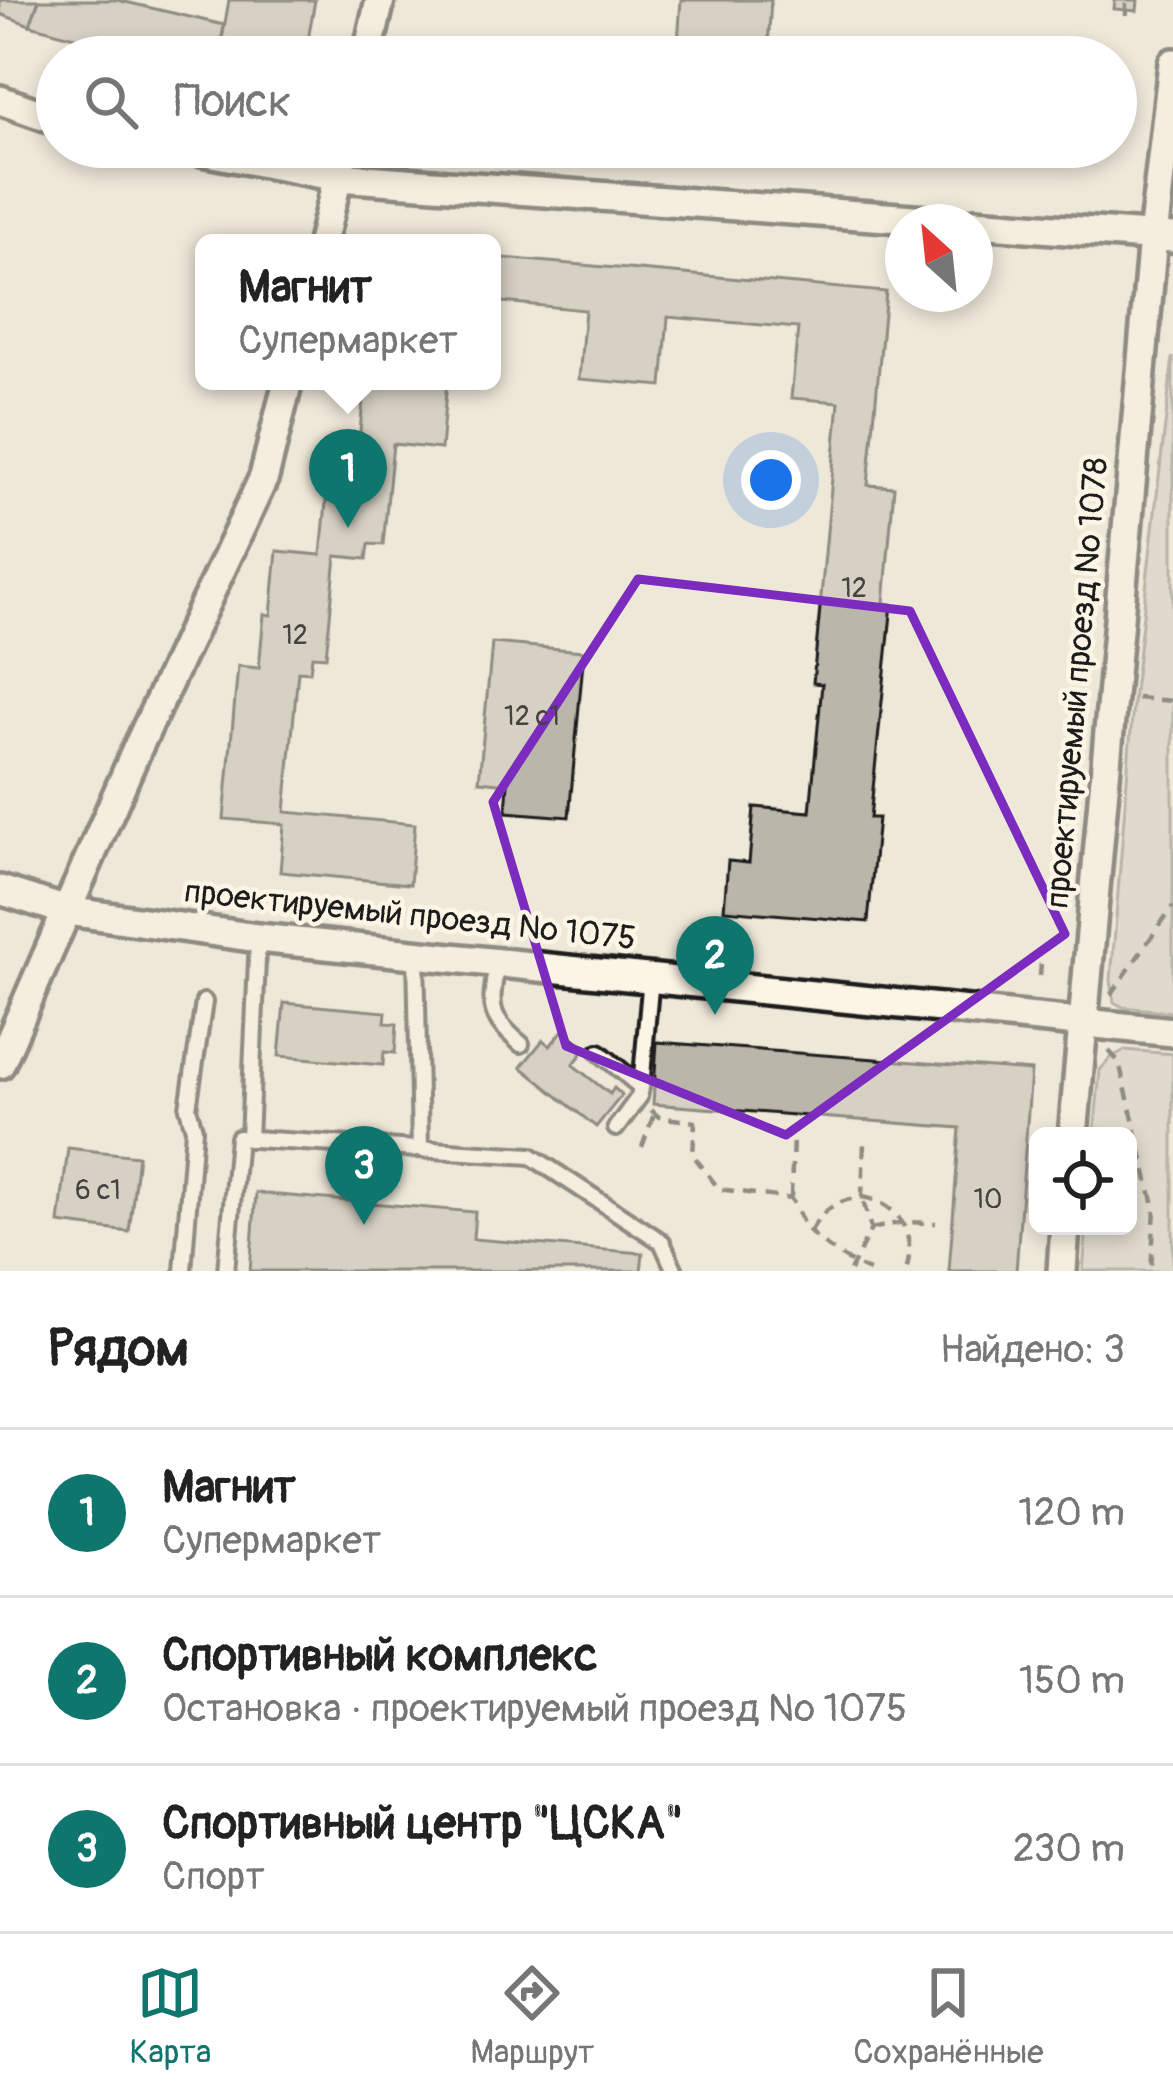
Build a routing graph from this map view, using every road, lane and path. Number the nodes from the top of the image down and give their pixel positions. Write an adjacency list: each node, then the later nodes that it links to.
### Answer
1 (380, 0): 4 (street)
2 (1126, 0): 3 (path)
3 (1126, 15)
4 (372, 36)
5 (1173, 63): 14 (street, проектируемый проезд № 1078)
6 (0, 100): 7 (street)
7 (36, 113)
8 (291, 168): 10 (street)
9 (340, 168): 10 (street)
10 (338, 177): 11 (street); 13 (street)
11 (885, 217)
12 (993, 225): 14 (street)
13 (324, 234)
14 (1163, 237): 29 (street, проектируемый проезд № 1078)
15 (286, 390): 20 (street)
16 (1128, 697): 17 (path)
17 (1173, 701)
18 (0, 890): 20 (street, проектируемый проезд № 1075)
19 (1173, 906): 27 (path)
20 (68, 910): 21 (street, проектируемый проезд № 1075); 33 (street)
21 (259, 938): 22 (street, проектируемый проезд № 1075); 39 (lane)
22 (416, 953): 23 (street, проектируемый проезд № 1075); 42 (lane)
23 (496, 962): 26 (street, проектируемый проезд № 1075); 31 (lane)
24 (1041, 962): 25 (path)
25 (1040, 976)
26 (651, 977): 29 (street, проектируемый проезд № 1075); 34 (lane)
27 (1108, 999)
28 (204, 1002): 51 (lane)
29 (1083, 1022): 30 (street, проектируемый проезд № 1075); 36 (street, проектируемый проезд № 1078); 57 (path)
30 (1173, 1032)
31 (521, 1044)
32 (598, 1052): 34 (lane)
33 (0, 1064)
34 (640, 1092): 35 (path); 37 (lane)
35 (654, 1114): 41 (path); 44 (path)
36 (1074, 1127)
37 (616, 1128)
38 (793, 1136): 44 (path)
39 (249, 1139): 42 (lane); 52 (lane)
40 (864, 1143): 43 (path)
41 (642, 1148)
42 (420, 1149): 53 (lane)
43 (862, 1197): 45 (path); 47 (path); 48 (path)
44 (790, 1198): 48 (path)
45 (903, 1222): 46 (path); 47 (path); 55 (path)
46 (936, 1223)
47 (871, 1229): 50 (path)
48 (811, 1231): 50 (path)
49 (1064, 1235): 56 (street)
50 (851, 1268): 54 (path)
51 (183, 1271)
52 (226, 1271)
53 (675, 1271)
54 (869, 1271)
55 (906, 1271)
56 (1062, 1271)
57 (1150, 1271)

